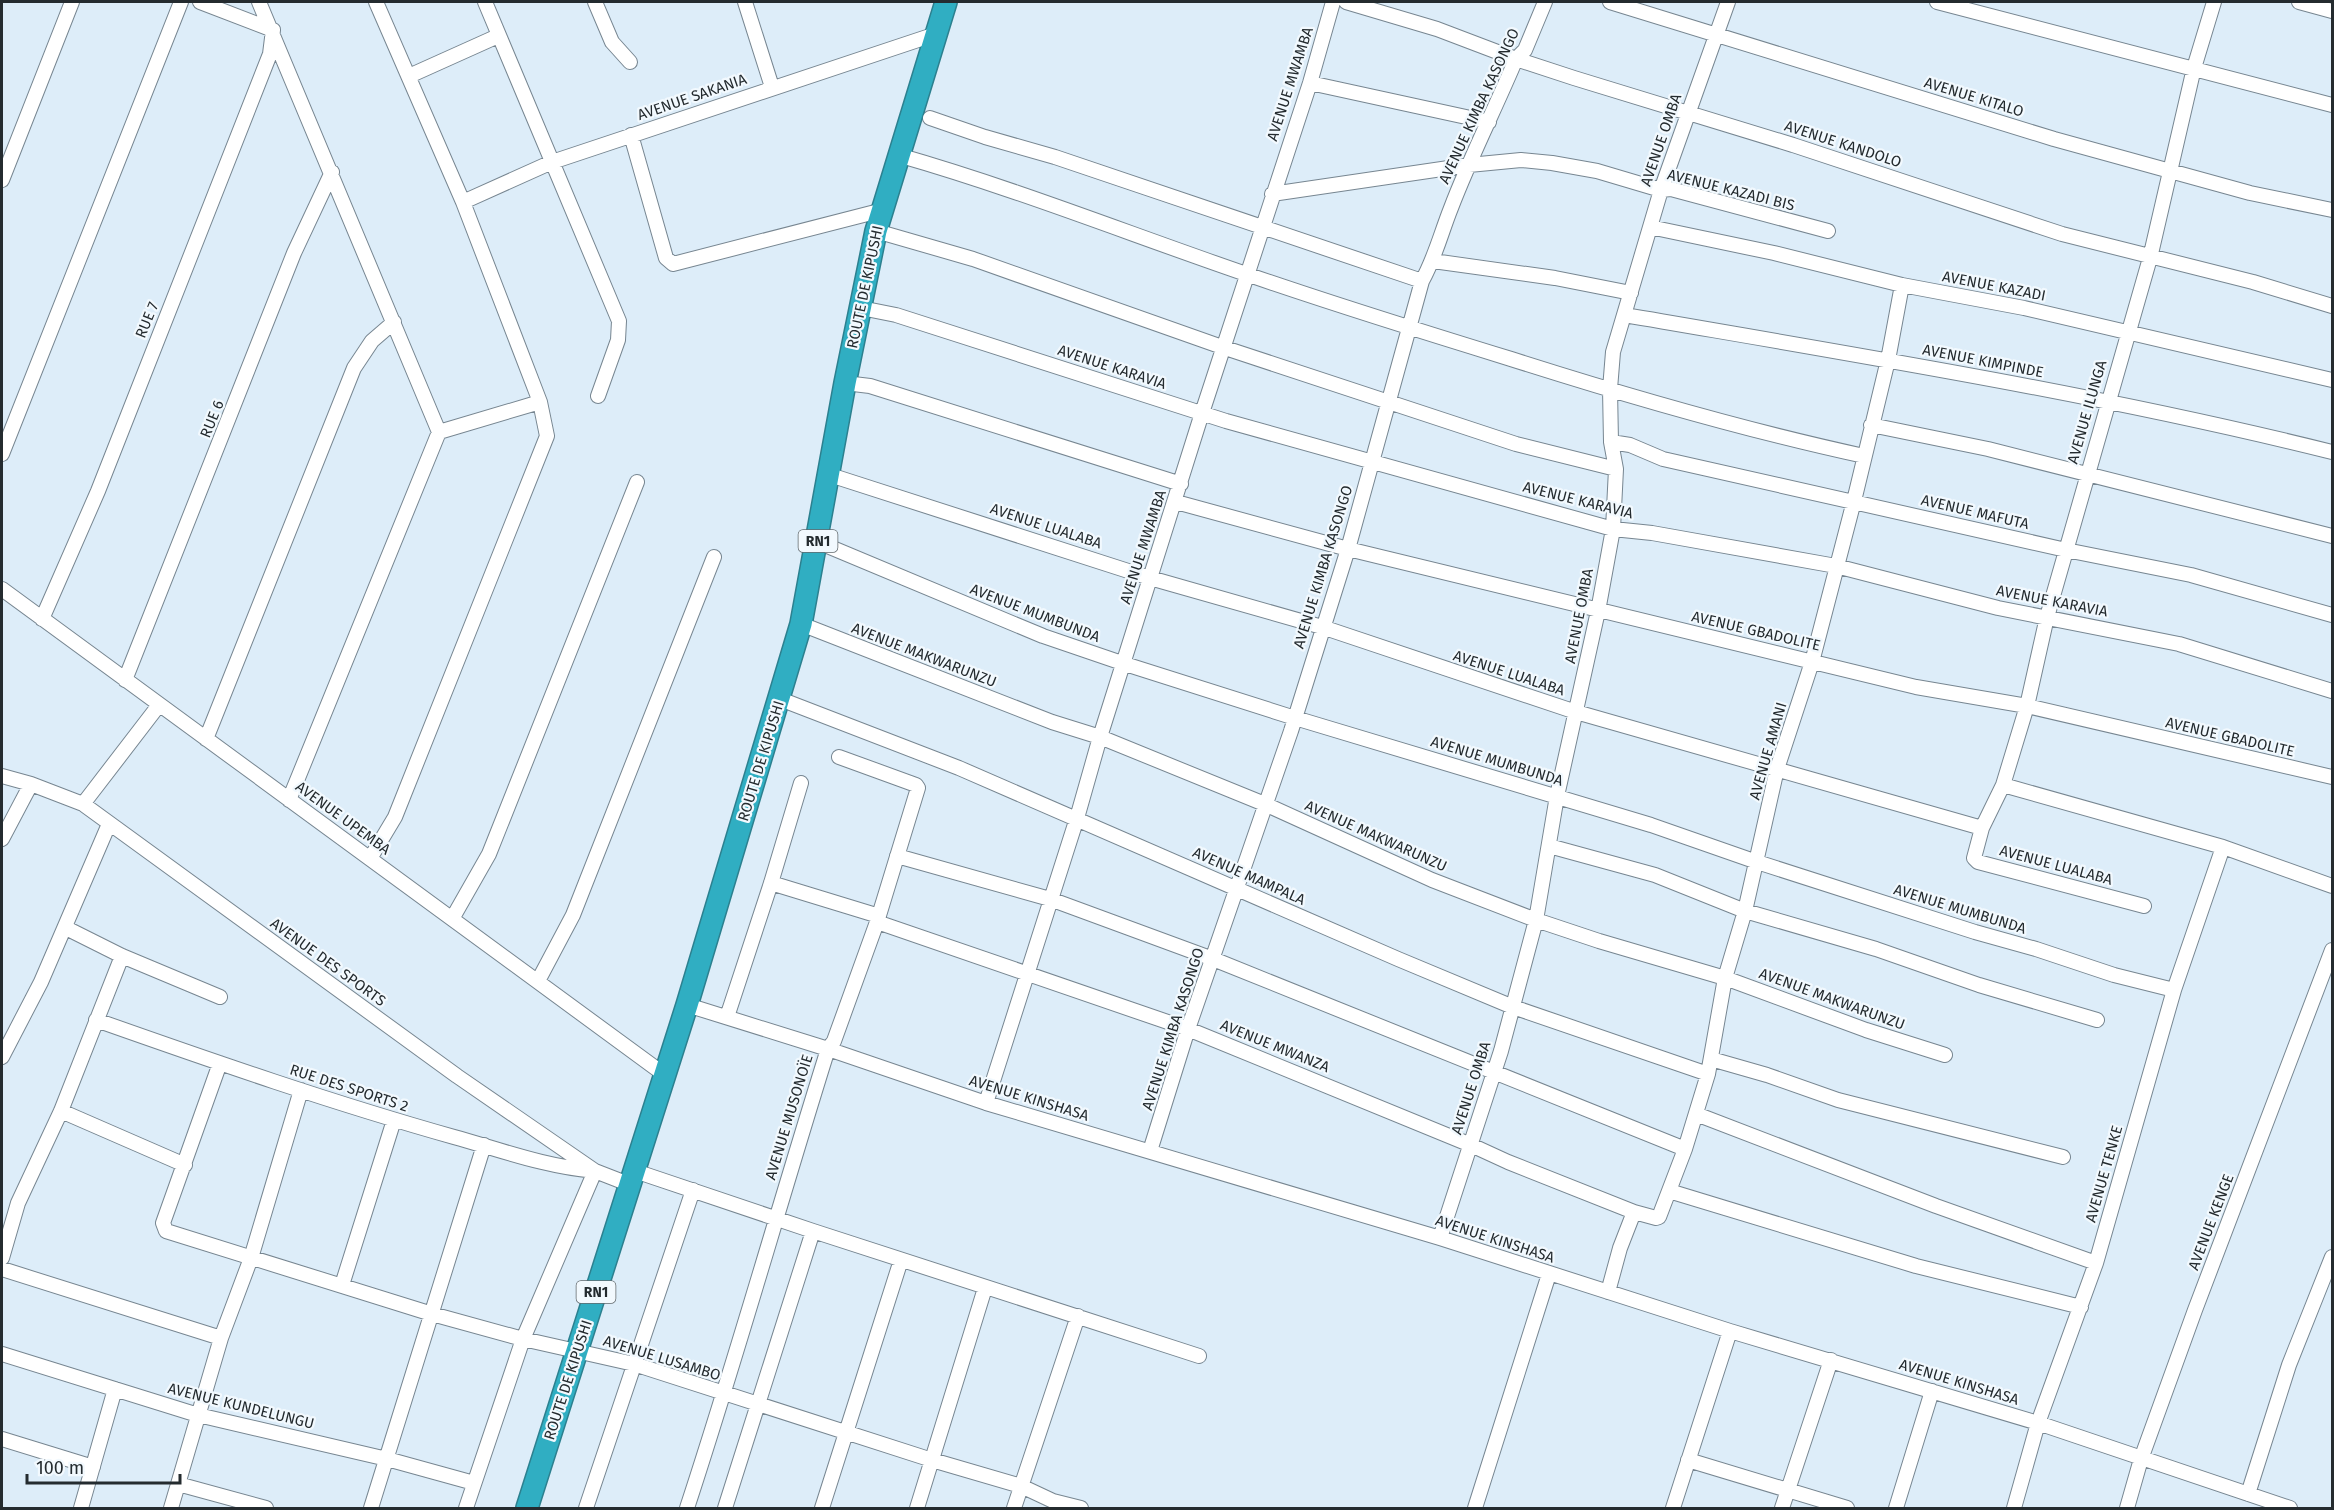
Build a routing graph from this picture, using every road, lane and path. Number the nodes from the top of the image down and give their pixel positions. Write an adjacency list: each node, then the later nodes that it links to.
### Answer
1 (72, 2): 39 (street)
2 (181, 2): 75 (street)
3 (200, 2): 19 (street)
4 (259, 2): 19 (street)
5 (376, 2): 26 (street)
6 (485, 2): 22 (street)
7 (595, 2): 24 (street)
8 (745, 2): 28 (street)
9 (946, 2): 20 (highway, ROUTE DE KIPUSHI / RN1)
10 (1333, 2): 27 (street, AVENUE MWAMBA)
11 (1346, 2): 23 (street, AVENUE KANDOLO)
12 (1545, 2): 23 (street, AVENUE KIMBA KASONGO)
13 (1610, 2): 21 (street, AVENUE KITALO)
14 (1728, 2): 21 (street, AVENUE OMBA)
15 (1937, 2): 25 (street)
16 (2214, 2): 25 (street, AVENUE ILUNGA)
17 (2299, 2): 18 (street)
18 (2332, 11)
19 (273, 30): 38 (street); 97 (street, RUE 7)
20 (936, 34): 28 (street, AVENUE SAKANIA); 34 (highway, ROUTE DE KIPUSHI / RN1)
21 (1717, 35): 30 (street, AVENUE OMBA); 37 (street, AVENUE KITALO)
22 (498, 36): 26 (street); 35 (street)
23 (1516, 59): 30 (street, AVENUE KANDOLO); 32 (street, AVENUE KIMBA KASONGO)
24 (630, 62)
25 (2194, 68): 29 (street); 37 (street, AVENUE ILUNGA)
26 (409, 76): 42 (street)
27 (1310, 82): 32 (street); 41 (street, AVENUE MWAMBA)
28 (772, 87): 33 (street, AVENUE SAKANIA)
29 (2332, 105)
30 (1687, 113): 40 (street, AVENUE OMBA); 49 (street, AVENUE KANDOLO)
31 (930, 118): 46 (street)
32 (1489, 122): 36 (street, AVENUE KIMBA KASONGO)
33 (631, 135): 35 (street, AVENUE SAKANIA); 43 (street)
34 (898, 155): 43 (highway, ROUTE DE KIPUSHI / RN1); 51 (street)
35 (552, 162): 42 (street, AVENUE SAKANIA); 66 (street)
36 (1469, 165): 40 (street, AVENUE KAZADI BIS); 41 (street, AVENUE KAZADI BIS); 50 (street, AVENUE KIMBA KASONGO)
37 (2169, 171): 44 (street, AVENUE KITALO); 49 (street, AVENUE ILUNGA)
38 (332, 172): 58 (street); 102 (street, RUE 6)
39 (2, 180)
40 (1661, 190): 45 (street, AVENUE OMBA); 48 (street, AVENUE KAZADI BIS)
41 (1272, 194): 46 (street, AVENUE MWAMBA)
42 (464, 202): 69 (street)
43 (883, 210): 47 (highway, ROUTE DE KIPUSHI / RN1)
44 (2332, 210)
45 (1650, 227): 53 (street, AVENUE KAZADI); 54 (street, AVENUE OMBA)
46 (1261, 228): 51 (street, AVENUE MWAMBA); 52 (street)
47 (876, 231): 56 (highway, ROUTE DE KIPUSHI / RN1); 61 (street)
48 (1828, 231)
49 (2150, 258): 55 (street, AVENUE KANDOLO); 60 (street, AVENUE ILUNGA)
50 (1433, 261): 52 (street, AVENUE KIMBA KASONGO); 54 (street)
51 (1248, 275): 59 (street); 61 (street, AVENUE MWAMBA)
52 (1422, 281): 59 (street, AVENUE KIMBA KASONGO)
53 (1902, 285): 60 (street, AVENUE KAZADI); 62 (street, AVENUE AMANI)
54 (1631, 293): 57 (street, AVENUE OMBA)
55 (2332, 306)
56 (861, 308): 64 (highway, ROUTE DE KIPUSHI / RN1); 70 (street, AVENUE KARAVIA)
57 (1625, 315): 62 (street, AVENUE KIMPINDE); 65 (street, AVENUE OMBA)
58 (394, 322): 72 (street); 110 (street)
59 (1409, 329): 65 (street); 67 (street, AVENUE KIMBA KASONGO)
60 (2127, 332): 63 (street, AVENUE KAZADI); 68 (street, AVENUE ILUNGA)
61 (1225, 348): 67 (street); 70 (street, AVENUE MWAMBA)
62 (1888, 360): 68 (street, AVENUE KIMPINDE); 71 (street, AVENUE AMANI)
63 (2332, 380)
64 (845, 383): 80 (highway, ROUTE DE KIPUSHI / RN1); 82 (street)
65 (1610, 389): 73 (street, AVENUE OMBA); 76 (street)
66 (598, 396)
67 (1388, 401): 77 (street, AVENUE KIMBA KASONGO); 78 (street)
68 (2107, 401): 74 (street, AVENUE KIMPINDE); 79 (street, AVENUE ILUNGA)
69 (540, 402): 72 (street); 129 (street)
70 (1202, 413): 77 (street, AVENUE KARAVIA); 82 (street, AVENUE MWAMBA)
71 (1871, 425): 76 (street, AVENUE AMANI); 79 (street)
72 (439, 432): 119 (street)
73 (1611, 442): 78 (street, AVENUE OMBA); 83 (street, AVENUE MAFUTA)
74 (2332, 452)
75 (2, 454)
76 (1864, 456): 83 (street, AVENUE AMANI)
77 (1373, 461): 85 (street, AVENUE KARAVIA); 88 (street, AVENUE KIMBA KASONGO)
78 (1616, 470): 85 (street, AVENUE OMBA)
79 (2086, 473): 86 (street); 89 (street, AVENUE ILUNGA)
80 (830, 475): 87 (highway, ROUTE DE KIPUSHI / RN1); 92 (street, AVENUE LUALABA)
81 (637, 482): 137 (street)
82 (1181, 484): 84 (street, AVENUE MWAMBA)
83 (1854, 501): 89 (street, AVENUE MAFUTA); 91 (street, AVENUE AMANI)
84 (1176, 502): 88 (street, AVENUE GBADOLITE); 92 (street, AVENUE MWAMBA)
85 (1613, 529): 91 (street, AVENUE KARAVIA); 94 (street, AVENUE OMBA)
86 (2332, 536)
87 (818, 542): 98 (highway, ROUTE DE KIPUSHI / RN1); 101 (street, AVENUE MUMBUNDA)
88 (1348, 549): 94 (street, AVENUE GBADOLITE); 99 (street, AVENUE KIMBA KASONGO)
89 (2066, 550): 95 (street, AVENUE MAFUTA); 96 (street, AVENUE ILUNGA)
90 (714, 557): 146 (street)
91 (1836, 566): 96 (street, AVENUE KARAVIA); 100 (street, AVENUE AMANI)
92 (1150, 578): 99 (street, AVENUE LUALABA); 101 (street, AVENUE MWAMBA)
93 (2, 589): 97 (street, AVENUE UPEMBA)
94 (1598, 611): 100 (street, AVENUE GBADOLITE); 107 (street, AVENUE OMBA)
95 (2332, 615)
96 (2047, 617): 103 (street, AVENUE KARAVIA); 106 (street, AVENUE ILUNGA)
97 (42, 619): 102 (street, AVENUE UPEMBA)
98 (801, 624): 104 (highway, ROUTE DE KIPUSHI / RN1); 109 (street, AVENUE MAKWARUNZU)
99 (1322, 627): 107 (street, AVENUE LUALABA); 108 (street, AVENUE KIMBA KASONGO)
100 (1812, 662): 106 (street, AVENUE GBADOLITE); 112 (street, AVENUE AMANI)
101 (1125, 664): 108 (street, AVENUE MUMBUNDA); 109 (street, AVENUE MWAMBA)
102 (125, 680): 105 (street, AVENUE UPEMBA)
103 (2332, 691)
104 (780, 699): 122 (street, AVENUE MAMPALA); 149 (highway, ROUTE DE KIPUSHI / RN1)
105 (159, 705): 110 (street, AVENUE UPEMBA); 120 (street)
106 (2027, 706): 114 (street, AVENUE GBADOLITE); 117 (street, AVENUE ILUNGA)
107 (1576, 712): 112 (street, AVENUE LUALABA); 118 (street, AVENUE OMBA)
108 (1295, 718): 118 (street, AVENUE MUMBUNDA); 121 (street, AVENUE KIMBA KASONGO)
109 (1100, 737): 121 (street, AVENUE MAKWARUNZU); 122 (street, AVENUE MWAMBA)
110 (206, 739): 119 (street, AVENUE UPEMBA)
111 (839, 757): 128 (street, AVENUE MUSONOÏE)
112 (1777, 769): 124 (street, AVENUE LUALABA); 130 (street, AVENUE AMANI)
113 (2, 776): 116 (street, AVENUE DES SPORTS)
114 (2332, 777)
115 (801, 783): 131 (street)
116 (31, 784): 120 (street, AVENUE DES SPORTS); 125 (street)
117 (2003, 784): 124 (street, AVENUE ILUNGA); 127 (street)
118 (1557, 796): 126 (street, AVENUE OMBA); 130 (street, AVENUE MUMBUNDA)
119 (289, 800): 129 (street, AVENUE UPEMBA)
120 (83, 804): 123 (street, AVENUE DES SPORTS)
121 (1267, 805): 133 (street, AVENUE KIMBA KASONGO); 139 (street, AVENUE MAKWARUNZU)
122 (1077, 818): 133 (street, AVENUE MAMPALA); 134 (street, AVENUE MWAMBA)
123 (109, 824): 140 (street); 174 (street, AVENUE DES SPORTS)
124 (1982, 828): 135 (street, AVENUE LUALABA)
125 (2, 838)
126 (1549, 846): 136 (street); 139 (street, AVENUE OMBA)
127 (2223, 847): 132 (street); 147 (street, AVENUE TENKE)
128 (897, 856): 134 (street); 138 (street, AVENUE MUSONOÏE)
129 (371, 857): 137 (street, AVENUE UPEMBA)
130 (1757, 862): 136 (street, AVENUE AMANI); 147 (street, AVENUE MUMBUNDA)
131 (771, 883): 138 (street, AVENUE MWANZA); 151 (street)
132 (2332, 886)
133 (1238, 890): 143 (street, AVENUE KIMBA KASONGO); 150 (street, AVENUE MAMPALA)
134 (1050, 899): 143 (street); 144 (street, AVENUE MWAMBA)
135 (2144, 906)
136 (1745, 910): 145 (street, AVENUE AMANI); 153 (street)
137 (452, 919): 146 (street, AVENUE UPEMBA)
138 (878, 919): 144 (street, AVENUE MWANZA); 155 (street, AVENUE MUSONOÏE)
139 (1536, 920): 145 (street, AVENUE MAKWARUNZU); 150 (street, AVENUE OMBA)
140 (66, 928): 142 (street); 157 (street)
141 (2332, 950): 213 (street, AVENUE KENGE)
142 (122, 956): 148 (street); 152 (street)
143 (1213, 959): 154 (street, AVENUE KIMBA KASONGO); 160 (street)
144 (1028, 973): 154 (street, AVENUE MWANZA); 164 (street, AVENUE MWAMBA)
145 (1725, 978): 156 (street, AVENUE MAKWARUNZU); 158 (street, AVENUE AMANI)
146 (538, 981): 162 (street, AVENUE UPEMBA)
147 (2174, 990): 187 (street, AVENUE TENKE)
148 (220, 997)
149 (687, 1005): 151 (street, AVENUE KINSHASA); 162 (highway, ROUTE DE KIPUSHI / RN1)
150 (1513, 1007): 160 (street, AVENUE OMBA); 161 (street, AVENUE MAMPALA)
151 (727, 1017): 155 (street, AVENUE KINSHASA)
152 (96, 1020): 159 (street, RUE DES SPORTS 2); 165 (street)
153 (2097, 1020)
154 (1188, 1029): 169 (street, AVENUE MWANZA); 171 (street, AVENUE KIMBA KASONGO)
155 (828, 1049): 164 (street, AVENUE KINSHASA); 180 (street, AVENUE MUSONOÏE)
156 (1945, 1055)
157 (2, 1058)
158 (1711, 1059): 161 (street, AVENUE AMANI); 172 (street)
159 (220, 1064): 163 (street, RUE DES SPORTS 2); 173 (street)
160 (1493, 1071): 169 (street, AVENUE OMBA); 170 (street)
161 (1708, 1074): 166 (street, AVENUE AMANI)
162 (665, 1075): 175 (highway, ROUTE DE KIPUSHI / RN1)
163 (301, 1090): 167 (street, RUE DES SPORTS 2); 185 (street)
164 (986, 1103): 171 (street, AVENUE KINSHASA)
165 (61, 1111): 173 (street); 184 (street)
166 (1696, 1114): 170 (street, AVENUE AMANI); 187 (street)
167 (394, 1120): 168 (street, RUE DES SPORTS 2); 190 (street)
168 (484, 1145): 174 (street, RUE DES SPORTS 2); 194 (street)
169 (1471, 1145): 178 (street, AVENUE MWANZA); 182 (street, AVENUE OMBA)
170 (1685, 1149): 177 (street, AVENUE AMANI)
171 (1150, 1151): 182 (street, AVENUE KINSHASA)
172 (2063, 1157)
173 (185, 1165): 185 (street, AVENUE LUSAMBO)
174 (595, 1171): 175 (street, AVENUE DES SPORTS); 198 (street)
175 (633, 1178): 176 (street, AVENUE DES SPORTS); 199 (highway, ROUTE DE KIPUSHI / RN1)
176 (693, 1190): 180 (street, AVENUE DES SPORTS); 203 (street)
177 (1670, 1191): 179 (street, AVENUE AMANI); 193 (street)
178 (1634, 1212): 179 (street, AVENUE MWANZA); 192 (street)
179 (1653, 1218)
180 (775, 1219): 181 (street, AVENUE DES SPORTS); 206 (street, AVENUE MUSONOÏE)
181 (813, 1232): 186 (street, AVENUE DES SPORTS); 207 (street)
182 (1440, 1238): 189 (street, AVENUE KINSHASA)
183 (2332, 1257): 221 (street)
184 (2, 1258)
185 (250, 1258): 190 (street, AVENUE LUSAMBO); 197 (street)
186 (901, 1260): 191 (street, AVENUE DES SPORTS); 210 (street)
187 (2096, 1263): 193 (street, AVENUE TENKE)
188 (2, 1269): 197 (street)
189 (1549, 1274): 192 (street, AVENUE KINSHASA); 236 (street)
190 (342, 1285): 194 (street, AVENUE LUSAMBO)
191 (985, 1288): 195 (street, AVENUE DES SPORTS); 214 (street)
192 (1608, 1292): 196 (street, AVENUE KINSHASA)
193 (2081, 1307): 209 (street, AVENUE TENKE)
194 (432, 1314): 198 (street, AVENUE LUSAMBO); 212 (street)
195 (1078, 1316): 201 (street, AVENUE DES SPORTS); 219 (street)
196 (1730, 1331): 202 (street, AVENUE KINSHASA); 215 (street)
197 (221, 1338): 208 (street)
198 (522, 1339): 199 (street, AVENUE LUSAMBO); 217 (street)
199 (576, 1350): 203 (street, AVENUE LUSAMBO); 228 (highway, ROUTE DE KIPUSHI / RN1)
200 (2, 1354): 204 (street, AVENUE KUNDELUNGU)
201 (1199, 1356)
202 (1832, 1360): 205 (street, AVENUE KINSHASA); 220 (street)
203 (634, 1364): 206 (street, AVENUE LUSAMBO); 229 (street)
204 (115, 1389): 208 (street, AVENUE KUNDELUNGU); 216 (street)
205 (1932, 1391): 209 (street, AVENUE KINSHASA); 240 (street)
206 (724, 1394): 207 (street, AVENUE LUSAMBO); 230 (street, AVENUE MUSONOÏE)
207 (757, 1405): 210 (street, AVENUE LUSAMBO); 231 (street)
208 (198, 1415): 212 (street, AVENUE KUNDELUNGU); 218 (street)
209 (2038, 1423): 213 (street, AVENUE KINSHASA); 241 (street, AVENUE TENKE)
210 (846, 1432): 214 (street, AVENUE LUSAMBO); 232 (street)
211 (2, 1439): 216 (street)
212 (387, 1459): 217 (street, AVENUE KUNDELUNGU); 227 (street)
213 (2141, 1459): 221 (street, AVENUE KINSHASA); 242 (street, AVENUE KENGE)
214 (932, 1460): 219 (street, AVENUE LUSAMBO); 233 (street)
215 (1688, 1460): 220 (street); 237 (street)
216 (93, 1467): 224 (street)
217 (474, 1483): 223 (street)
218 (178, 1484): 225 (street); 226 (street)
219 (1021, 1486): 222 (street, AVENUE LUSAMBO); 234 (street)
220 (1787, 1489): 238 (street); 239 (street)
221 (2248, 1494): 243 (street, AVENUE KINSHASA)
222 (1052, 1505): 235 (street, AVENUE LUSAMBO)
223 (467, 1508)
224 (81, 1509)
225 (171, 1509)
226 (266, 1509)
227 (371, 1509)
228 (527, 1509)
229 (585, 1509)
230 (687, 1509)
231 (725, 1509)
232 (822, 1509)
233 (917, 1509)
234 (1014, 1509)
235 (1081, 1509)
236 (1475, 1509)
237 (1673, 1509)
238 (1782, 1509)
239 (1847, 1509)
240 (1896, 1509)
241 (2014, 1509)
242 (2127, 1509)
243 (2290, 1509)

